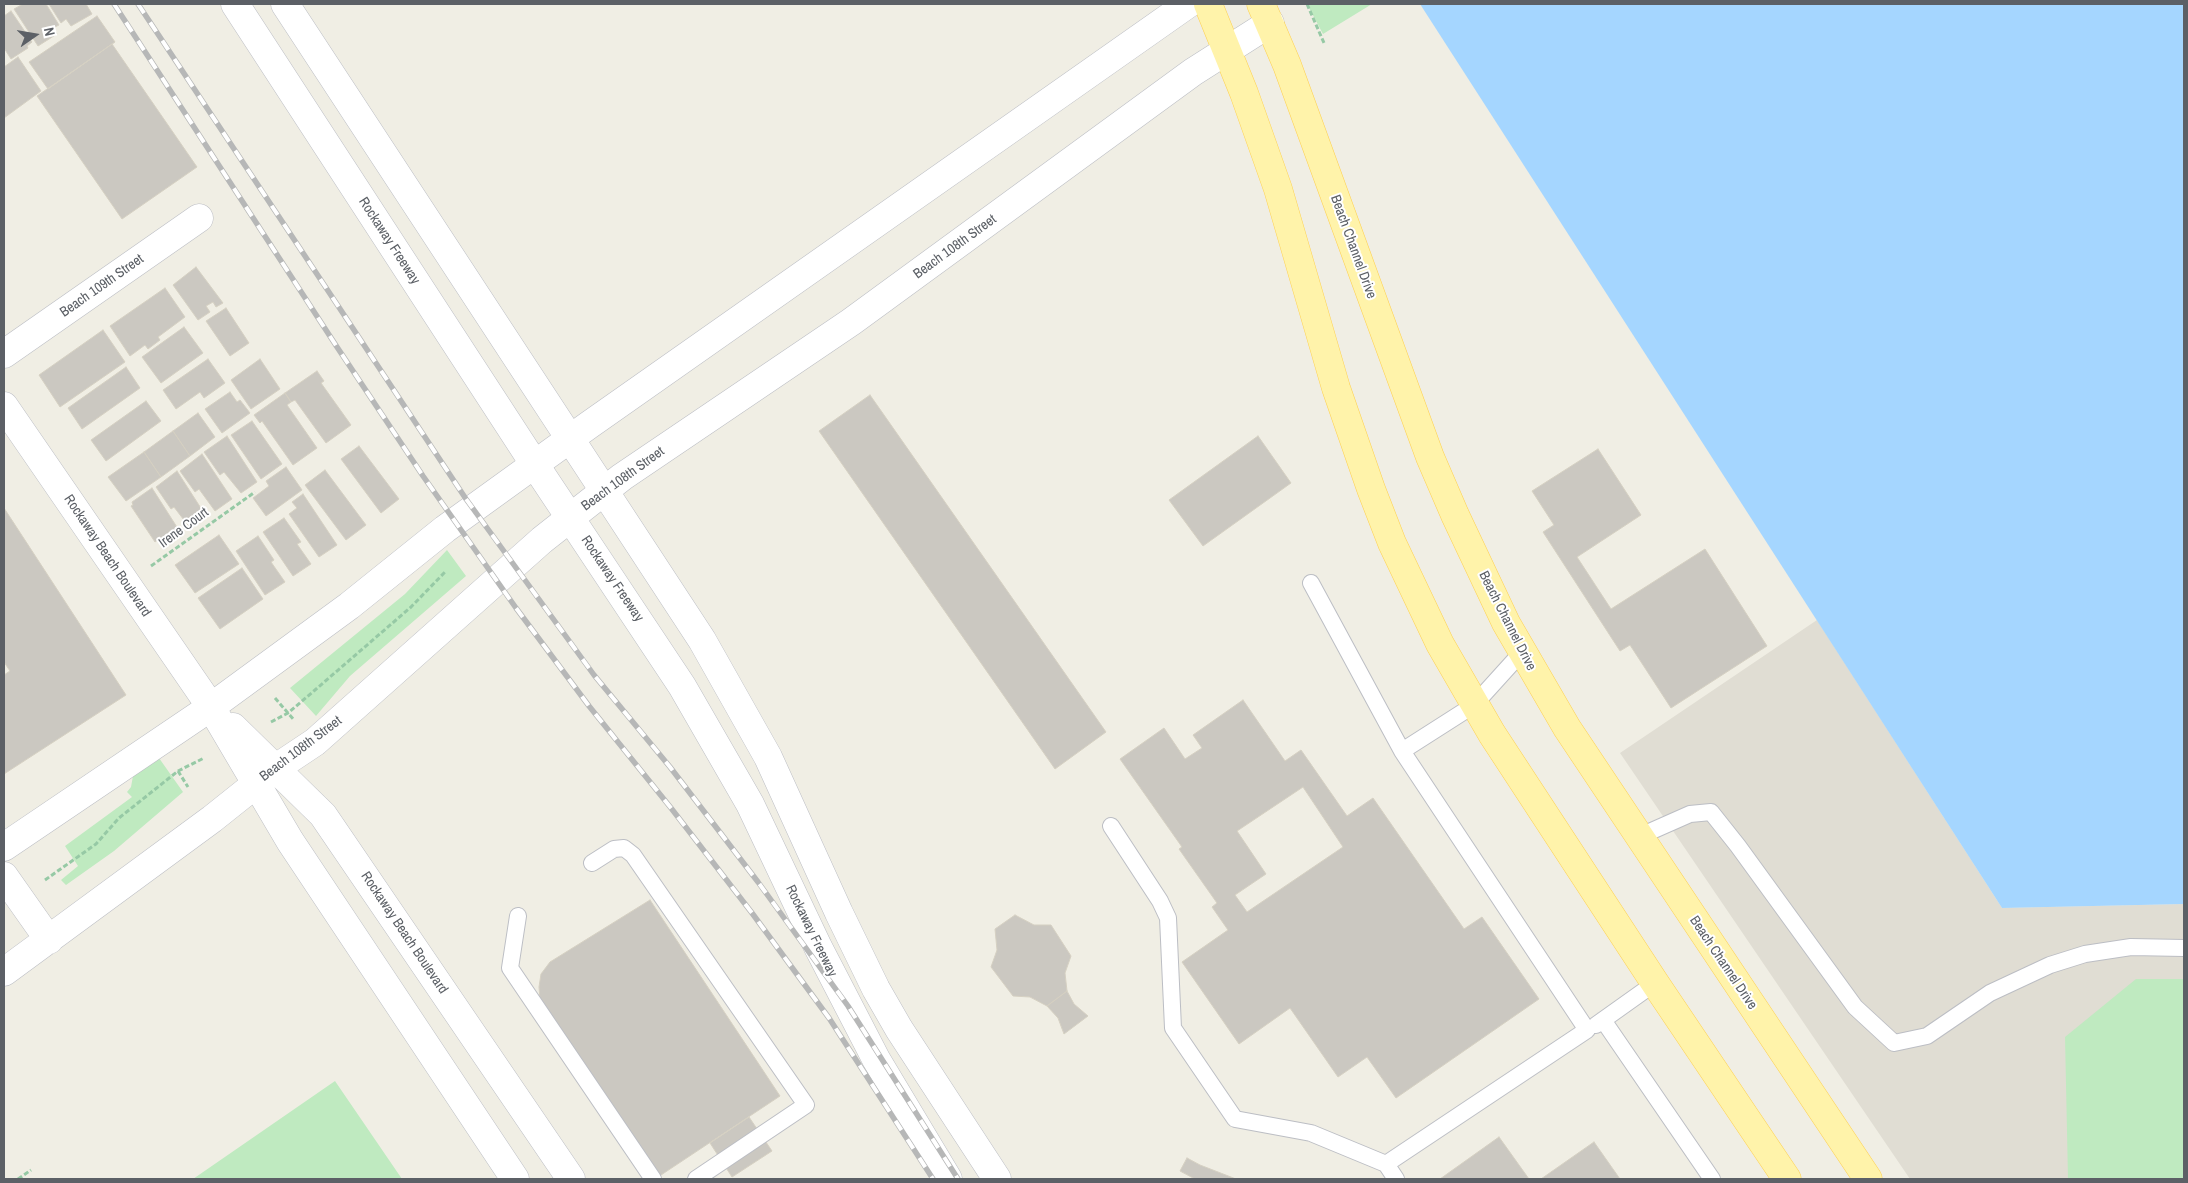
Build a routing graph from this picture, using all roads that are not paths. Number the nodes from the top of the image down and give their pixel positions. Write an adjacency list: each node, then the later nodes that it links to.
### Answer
1 (234, 4): 11 (street, Rockaway Freeway)
2 (285, 4): 10 (street)
3 (1188, 4): 10 (street)
4 (1208, 4): 6 (main road)
5 (1266, 13): 6 (street, Beach 108th Street); 15 (main road, Beach Channel Drive)
6 (1228, 51): 12 (street, Beach 108th Street); 16 (main road)
7 (199, 218): 8 (street, Beach 109th Street)
8 (4, 354)
9 (4, 406): 17 (street, Rockaway Beach Boulevard)
10 (571, 440): 11 (street); 12 (street)
11 (535, 465): 13 (street, Rockaway Freeway); 17 (street)
12 (604, 491): 13 (street, Beach 108th Street); 38 (street)
13 (571, 517): 19 (street, Beach 108th Street); 37 (street, Rockaway Freeway)
14 (1311, 583): 18 (lane)
15 (1522, 652): 16 (lane); 21 (main road, Beach Channel Drive)
16 (1474, 705): 18 (lane); 29 (main road)
17 (211, 707): 19 (street, Rockaway Beach Boulevard); 22 (street)
18 (1402, 751): 31 (lane)
19 (265, 776): 26 (street, Beach 108th Street); 33 (street, Rockaway Beach Boulevard); 34 (street, Rockaway Beach Boulevard)
20 (1110, 826): 32 (lane)
21 (1638, 837): 27 (lane); 42 (main road, Beach Channel Drive)
22 (4, 847)
23 (592, 864): 36 (lane)
24 (4, 876): 26 (street)
25 (518, 916): 35 (lane)
26 (49, 940): 28 (street, Beach 108th Street)
27 (2184, 948)
28 (4, 972)
29 (1655, 983): 30 (lane); 41 (main road)
30 (1603, 1020): 31 (lane); 40 (lane)
31 (1588, 1030): 32 (lane)
32 (1386, 1164): 39 (lane)
33 (515, 1179)
34 (570, 1179)
35 (653, 1179)
36 (696, 1179)
37 (948, 1179)
38 (996, 1179)
39 (1396, 1179)
40 (1712, 1179)
41 (1787, 1179)
42 (1868, 1179)

